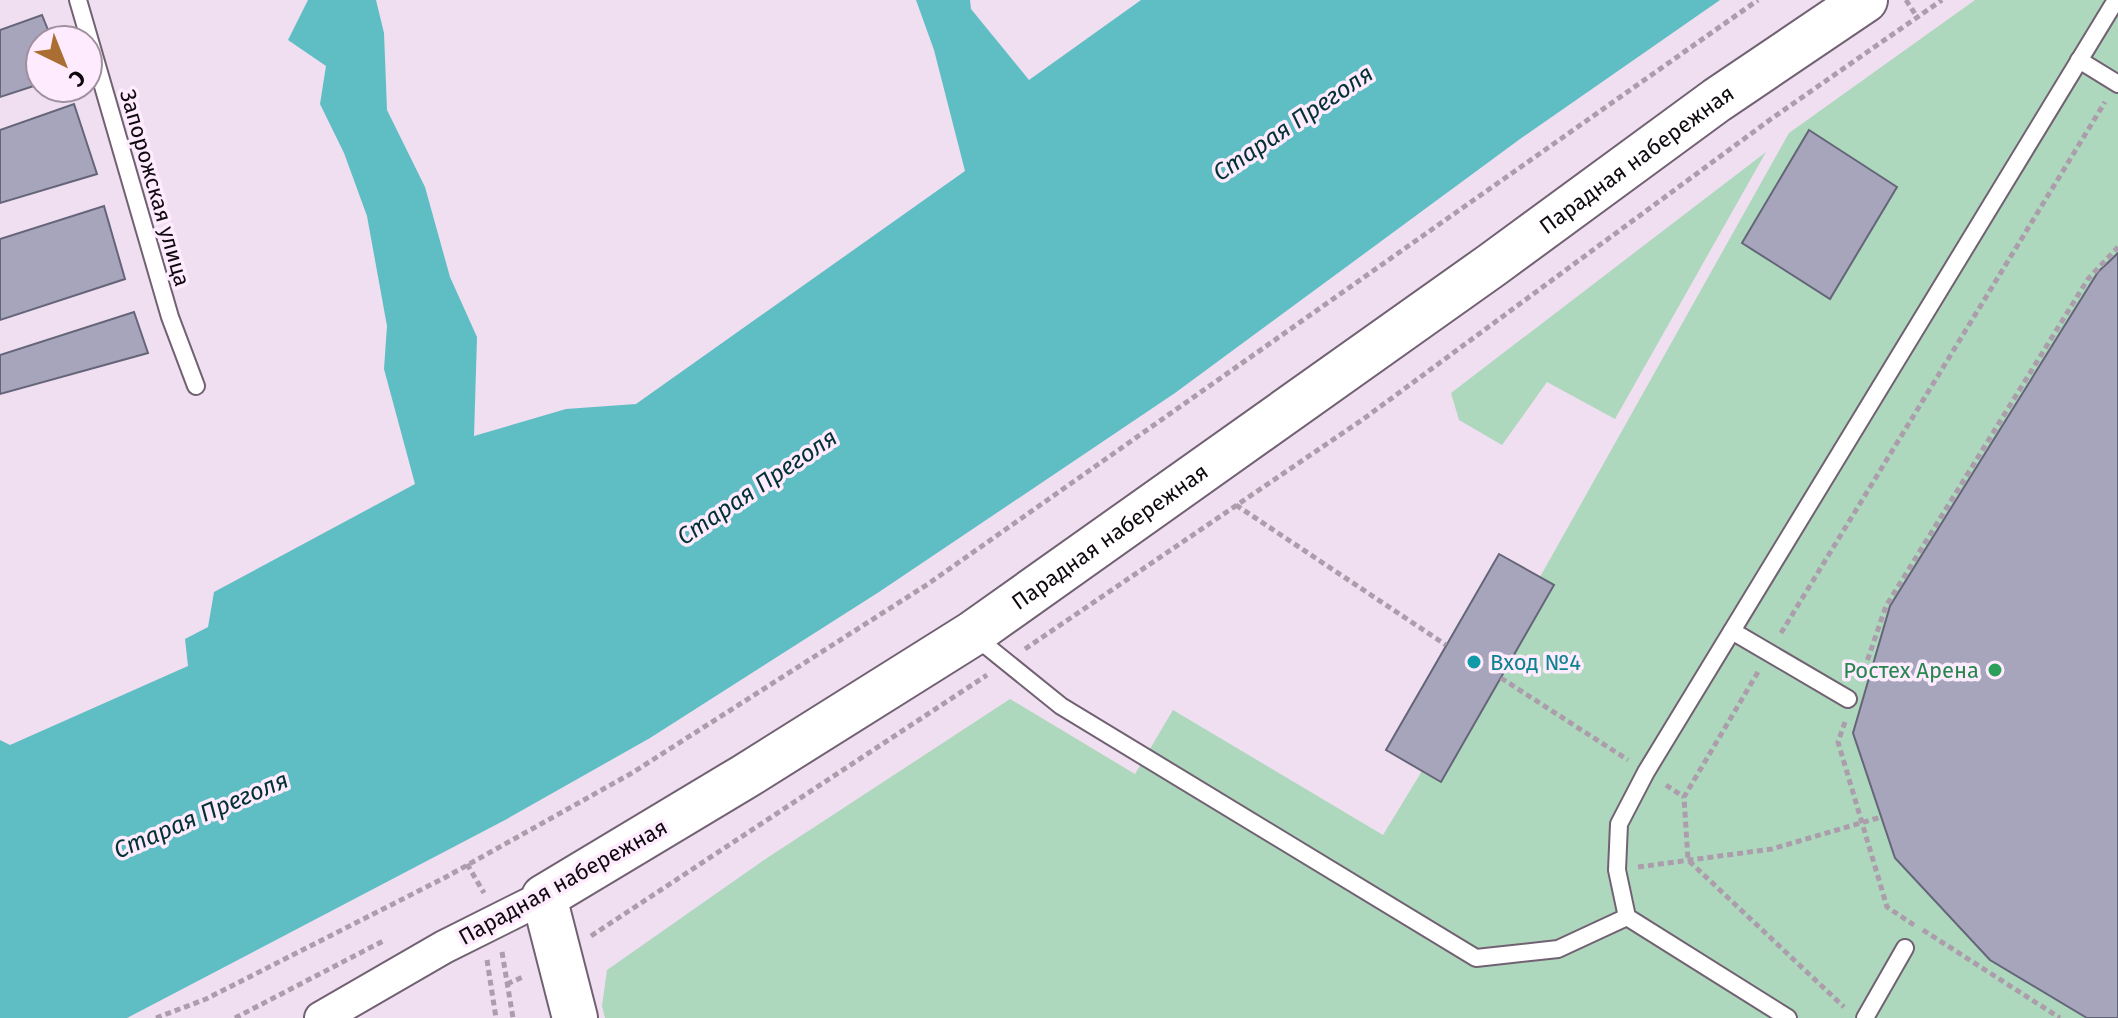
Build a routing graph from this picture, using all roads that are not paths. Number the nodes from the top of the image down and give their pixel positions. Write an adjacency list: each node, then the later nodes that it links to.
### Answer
1 (78, 0): 6 (lane, Запорожская улица)
2 (1865, 0): 8 (main road, Парадная набережная)
3 (2116, 0): 4 (lane)
4 (2079, 60): 5 (lane); 7 (lane)
5 (2117, 83)
6 (196, 386)
7 (1732, 631): 9 (lane); 11 (lane)
8 (972, 634): 10 (main road, Парадная набережная); 11 (lane)
9 (1849, 706)
10 (544, 897): 13 (street, Парадная набережная); 14 (main road)
11 (1627, 917): 15 (lane)
12 (1905, 948): 16 (lane)
13 (321, 1018)
14 (575, 1018)
15 (1788, 1018)
16 (1865, 1018)

